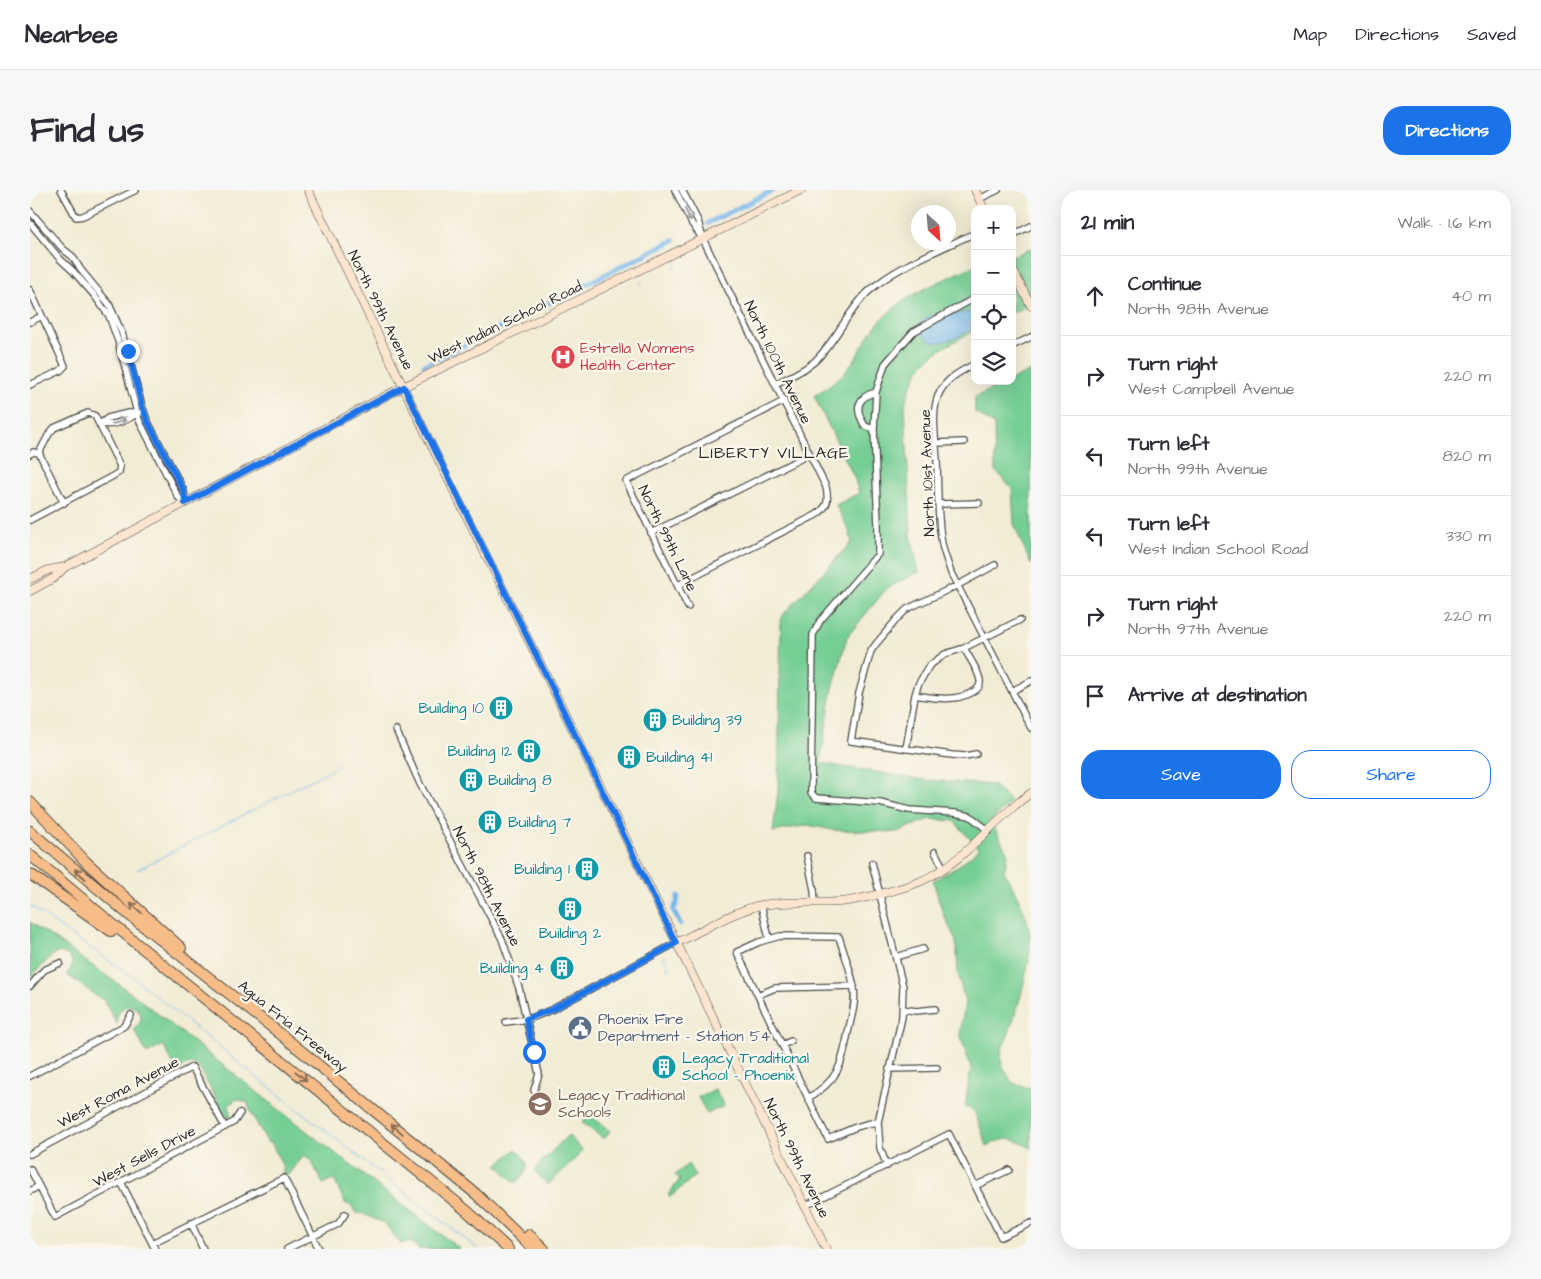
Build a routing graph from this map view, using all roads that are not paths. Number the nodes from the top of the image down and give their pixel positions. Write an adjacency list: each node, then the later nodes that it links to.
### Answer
1 (61, 190): 2 (street)
2 (136, 190)
3 (308, 190): 31 (main road, North 99th Avenue)
4 (675, 190): 16 (street, one-way to 16)
5 (682, 190): 16 (street)
6 (801, 190): 16 (main road, West Indian School Road)
7 (975, 190): 9 (main road)
8 (998, 190): 9 (street)
9 (979, 199): 10 (main road)
10 (982, 205)
11 (30, 213): 17 (street)
12 (30, 223): 18 (street)
13 (1031, 226): 14 (street)
14 (1016, 233)
15 (971, 235): 29 (street)
16 (703, 239): 29 (street, North 100th Avenue); 31 (main road, West Indian School Road)
17 (64, 249): 18 (street); 23 (street)
18 (58, 256): 23 (street)
19 (1016, 281): 22 (main road)
20 (30, 290): 24 (street)
21 (971, 300): 32 (street)
22 (1031, 306)
23 (112, 315): 34 (street)
24 (42, 316): 25 (street); 30 (street)
25 (30, 322)
26 (1031, 337): 27 (street)
27 (1016, 344)
28 (971, 366): 38 (street, North 101st Avenue)
29 (775, 384): 33 (street, North 100th Avenue)
30 (30, 385)
31 (404, 387): 43 (main road, West Indian School Road); 79 (main road, North 99th Avenue)
32 (876, 392): 36 (street); 36 (street)
33 (784, 401): 41 (street, North 100th Avenue); 47 (street, North 99th Lane)
34 (140, 413): 35 (street); 43 (street)
35 (100, 424): 39 (street); 42 (street)
36 (874, 429): 68 (street)
37 (964, 442): 38 (street)
38 (936, 443): 45 (street, North 101st Avenue)
39 (39, 453): 40 (street); 42 (street)
40 (30, 454)
41 (810, 454): 47 (street); 51 (street, North 100th Avenue)
42 (64, 502): 46 (street)
43 (185, 503): 49 (main road, West Indian School Road)
44 (979, 503): 45 (street)
45 (939, 504): 52 (street, North 101st Avenue)
46 (30, 520)
47 (651, 533): 51 (street, North 99th Lane)
48 (995, 565): 52 (street)
49 (64, 567): 50 (main road, West Indian School Road); 53 (main road, West Indian School Road)
50 (30, 579)
51 (678, 585): 54 (street, North 99th Lane)
52 (958, 585): 56 (street, North 101st Avenue); 63 (street)
53 (30, 591)
54 (688, 606)
55 (1020, 620): 56 (street)
56 (985, 638): 57 (street); 59 (street, North 101st Avenue)
57 (964, 648): 60 (street); 60 (street)
58 (1031, 681): 59 (street)
59 (1012, 691): 61 (street, North 101st Avenue)
60 (915, 695): 63 (street)
61 (1031, 728)
62 (396, 730): 89 (street, North 98th Avenue)
63 (906, 749): 64 (street)
64 (976, 754)
65 (1031, 793): 68 (main road)
66 (30, 802): 91 (highway, one-way to 66)
67 (30, 831): 91 (highway, Agua Fria Freeway, one-way to 67)
68 (989, 831): 73 (main road)
69 (935, 852): 73 (street)
70 (30, 855): 93 (highway)
71 (807, 856): 76 (street)
72 (872, 863): 75 (street)
73 (944, 869): 75 (main road)
74 (30, 874): 93 (highway)
75 (880, 894): 76 (main road); 81 (street)
76 (815, 902): 77 (main road)
77 (761, 905): 78 (street); 79 (main road)
78 (769, 938): 84 (street); 85 (street)
79 (676, 943): 89 (street); 113 (main road, North 99th Avenue)
80 (923, 949): 81 (street)
81 (896, 956): 86 (street)
82 (60, 963): 83 (street)
83 (30, 986)
84 (854, 986): 85 (street); 99 (street)
85 (758, 995): 94 (street)
86 (903, 1009): 87 (street); 96 (street)
87 (935, 1009)
88 (131, 1015): 97 (street)
89 (526, 1019): 90 (street); 98 (street, North 98th Avenue)
90 (506, 1022)
91 (278, 1032): 104 (highway, Agua Fria Freeway, one-way to 91)
92 (791, 1040): 94 (street)
93 (263, 1045): 108 (highway, one-way to 108)
94 (782, 1045): 99 (street)
95 (937, 1068): 96 (street)
96 (890, 1069): 101 (street)
97 (30, 1076)
98 (534, 1090)
99 (808, 1098): 101 (street)
100 (240, 1113): 102 (street, West Sells Drive)
101 (878, 1122): 105 (street)
102 (225, 1127): 103 (street, West Roma Avenue); 109 (street, West Sells Drive)
103 (30, 1154)
104 (435, 1160): 125 (highway, Agua Fria Freeway); 126 (highway)
105 (887, 1166): 111 (street); 113 (street)
106 (30, 1169): 110 (street)
107 (1009, 1170): 111 (street)
108 (419, 1171): 123 (highway); 124 (highway)
109 (121, 1182): 110 (street, West Sells Drive); 118 (street)
110 (39, 1186): 112 (street)
111 (975, 1186): 116 (street)
112 (30, 1191)
113 (805, 1206): 127 (main road, North 99th Avenue)
114 (345, 1214): 117 (street)
115 (191, 1223): 117 (street); 118 (street); 120 (street)
116 (1031, 1223)
117 (313, 1236): 121 (street); 122 (street)
118 (152, 1242): 119 (street)
119 (155, 1249)
120 (203, 1249)
121 (286, 1249)
122 (319, 1249)
123 (498, 1249)
124 (508, 1249)
125 (533, 1249)
126 (544, 1249)
127 (826, 1249)

